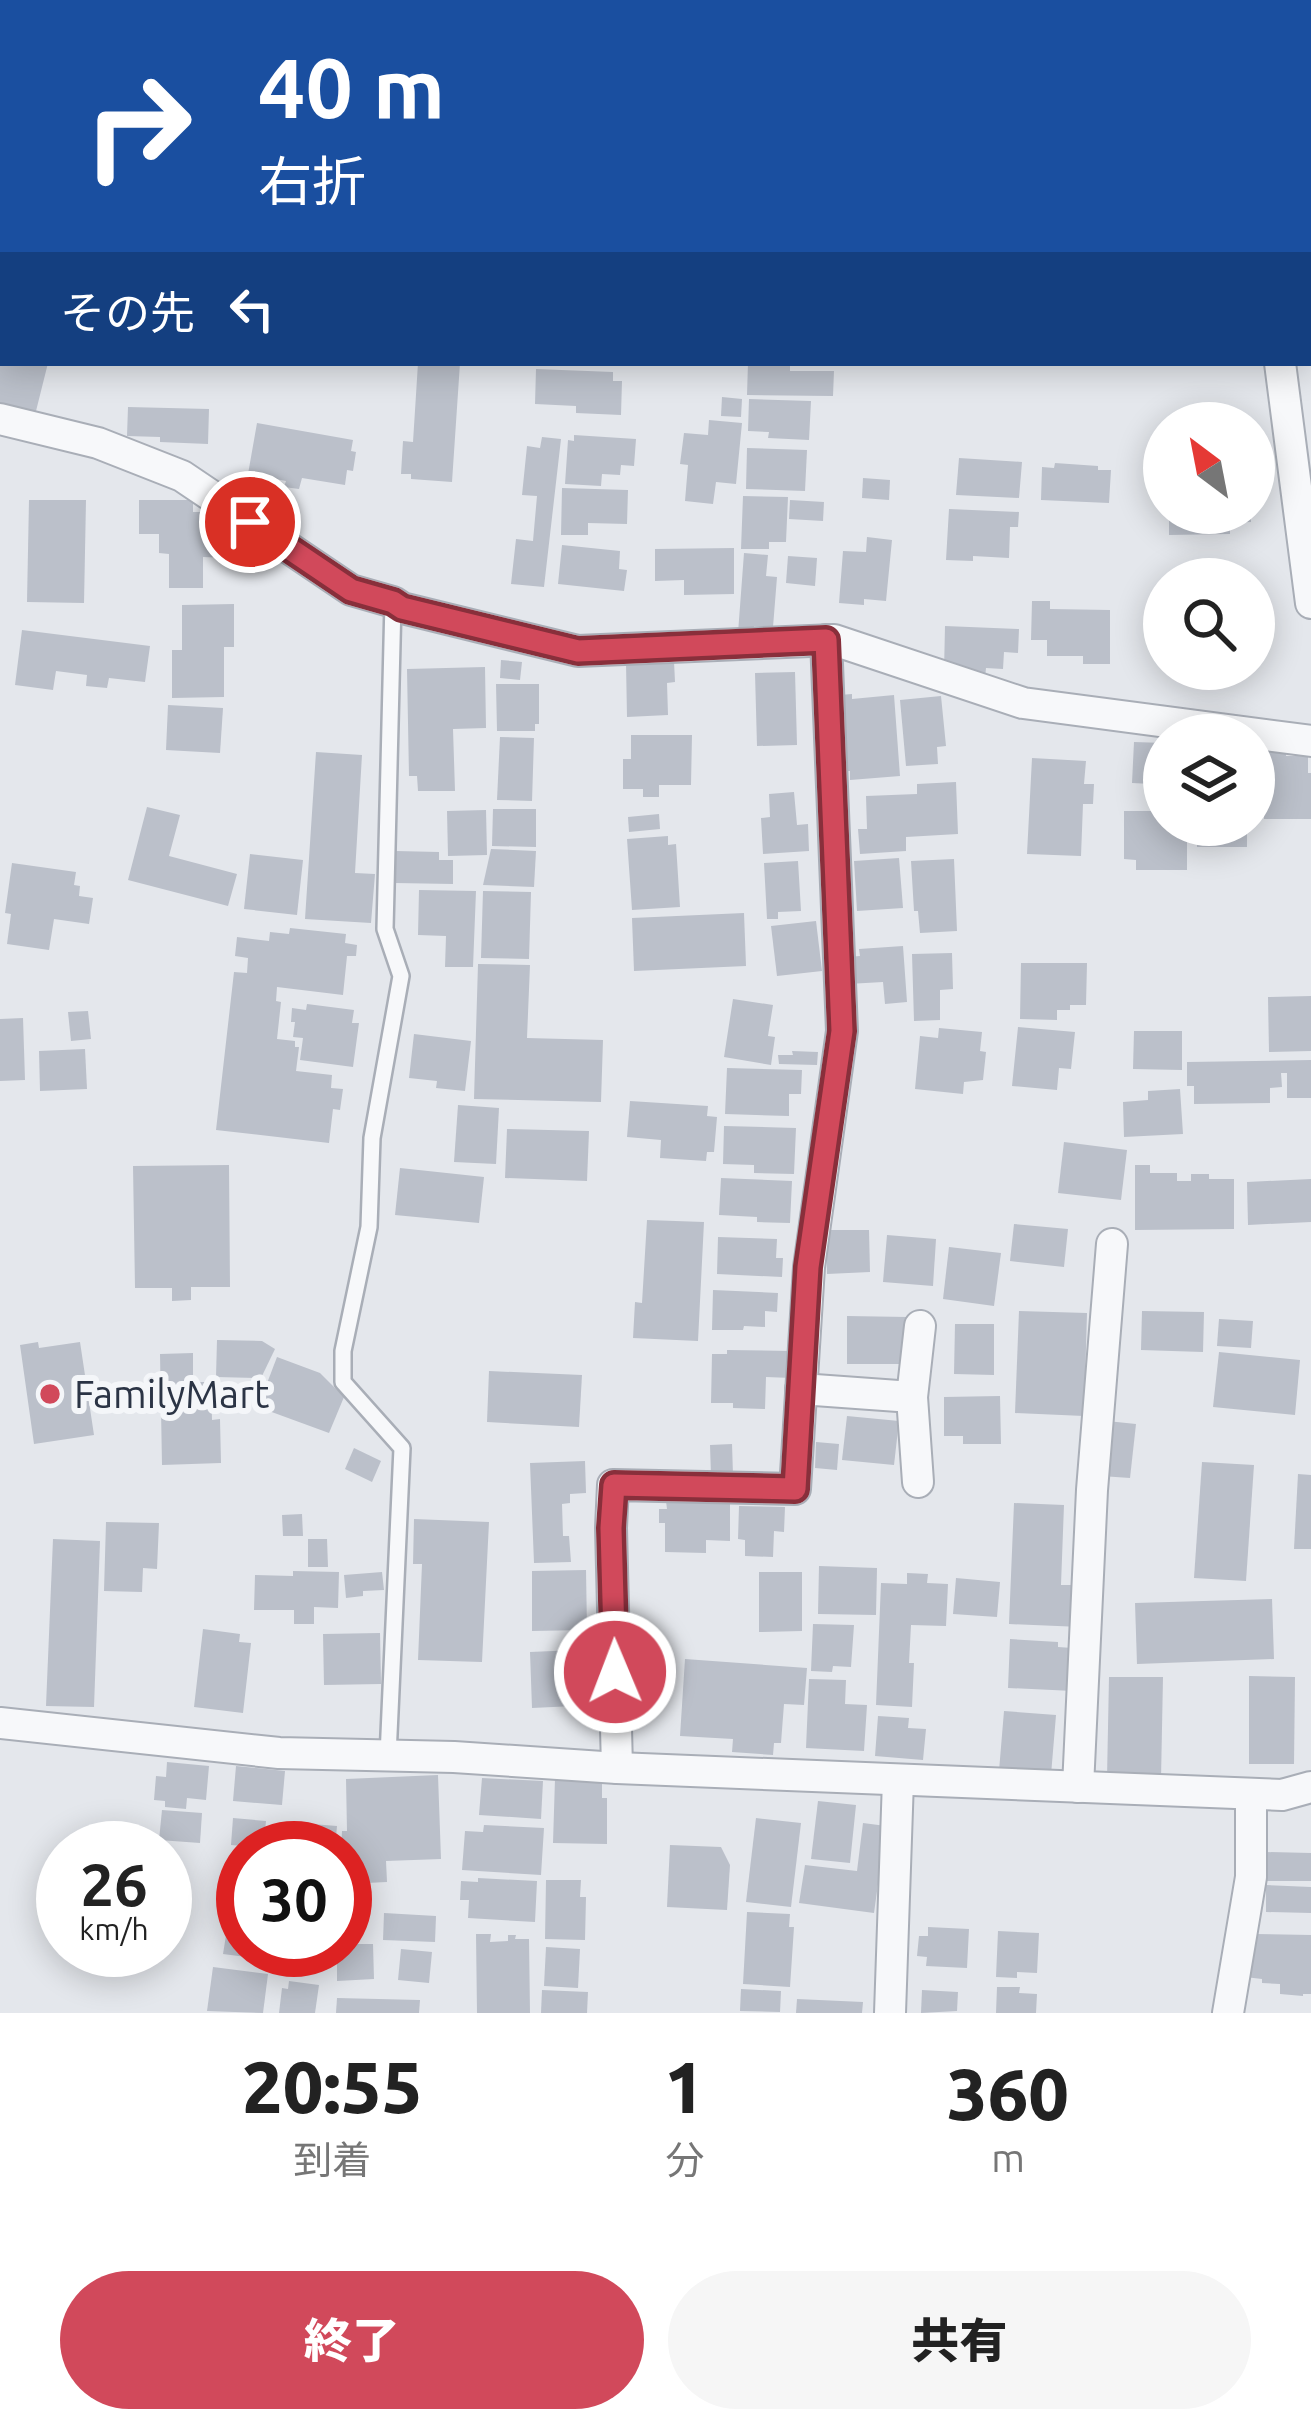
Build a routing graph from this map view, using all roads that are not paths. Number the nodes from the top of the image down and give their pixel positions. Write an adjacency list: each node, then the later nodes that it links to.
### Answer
1 (1291, 373): 4 (street)
2 (0, 418): 3 (street)
3 (393, 602): 5 (street); 13 (lane)
4 (1311, 603)
5 (826, 640): 6 (street); 9 (street)
6 (1311, 741)
7 (1112, 1244): 16 (street)
8 (920, 1325): 10 (street)
9 (801, 1390): 10 (street); 14 (street)
10 (912, 1397): 11 (street)
11 (918, 1482)
12 (0, 1723): 13 (street)
13 (388, 1756): 14 (street)
14 (617, 1768): 15 (street)
15 (898, 1780): 16 (street); 19 (street)
16 (1078, 1787): 18 (street)
17 (1311, 1787): 18 (street)
18 (1251, 1794): 20 (street)
19 (890, 2013)
20 (1228, 2013)

